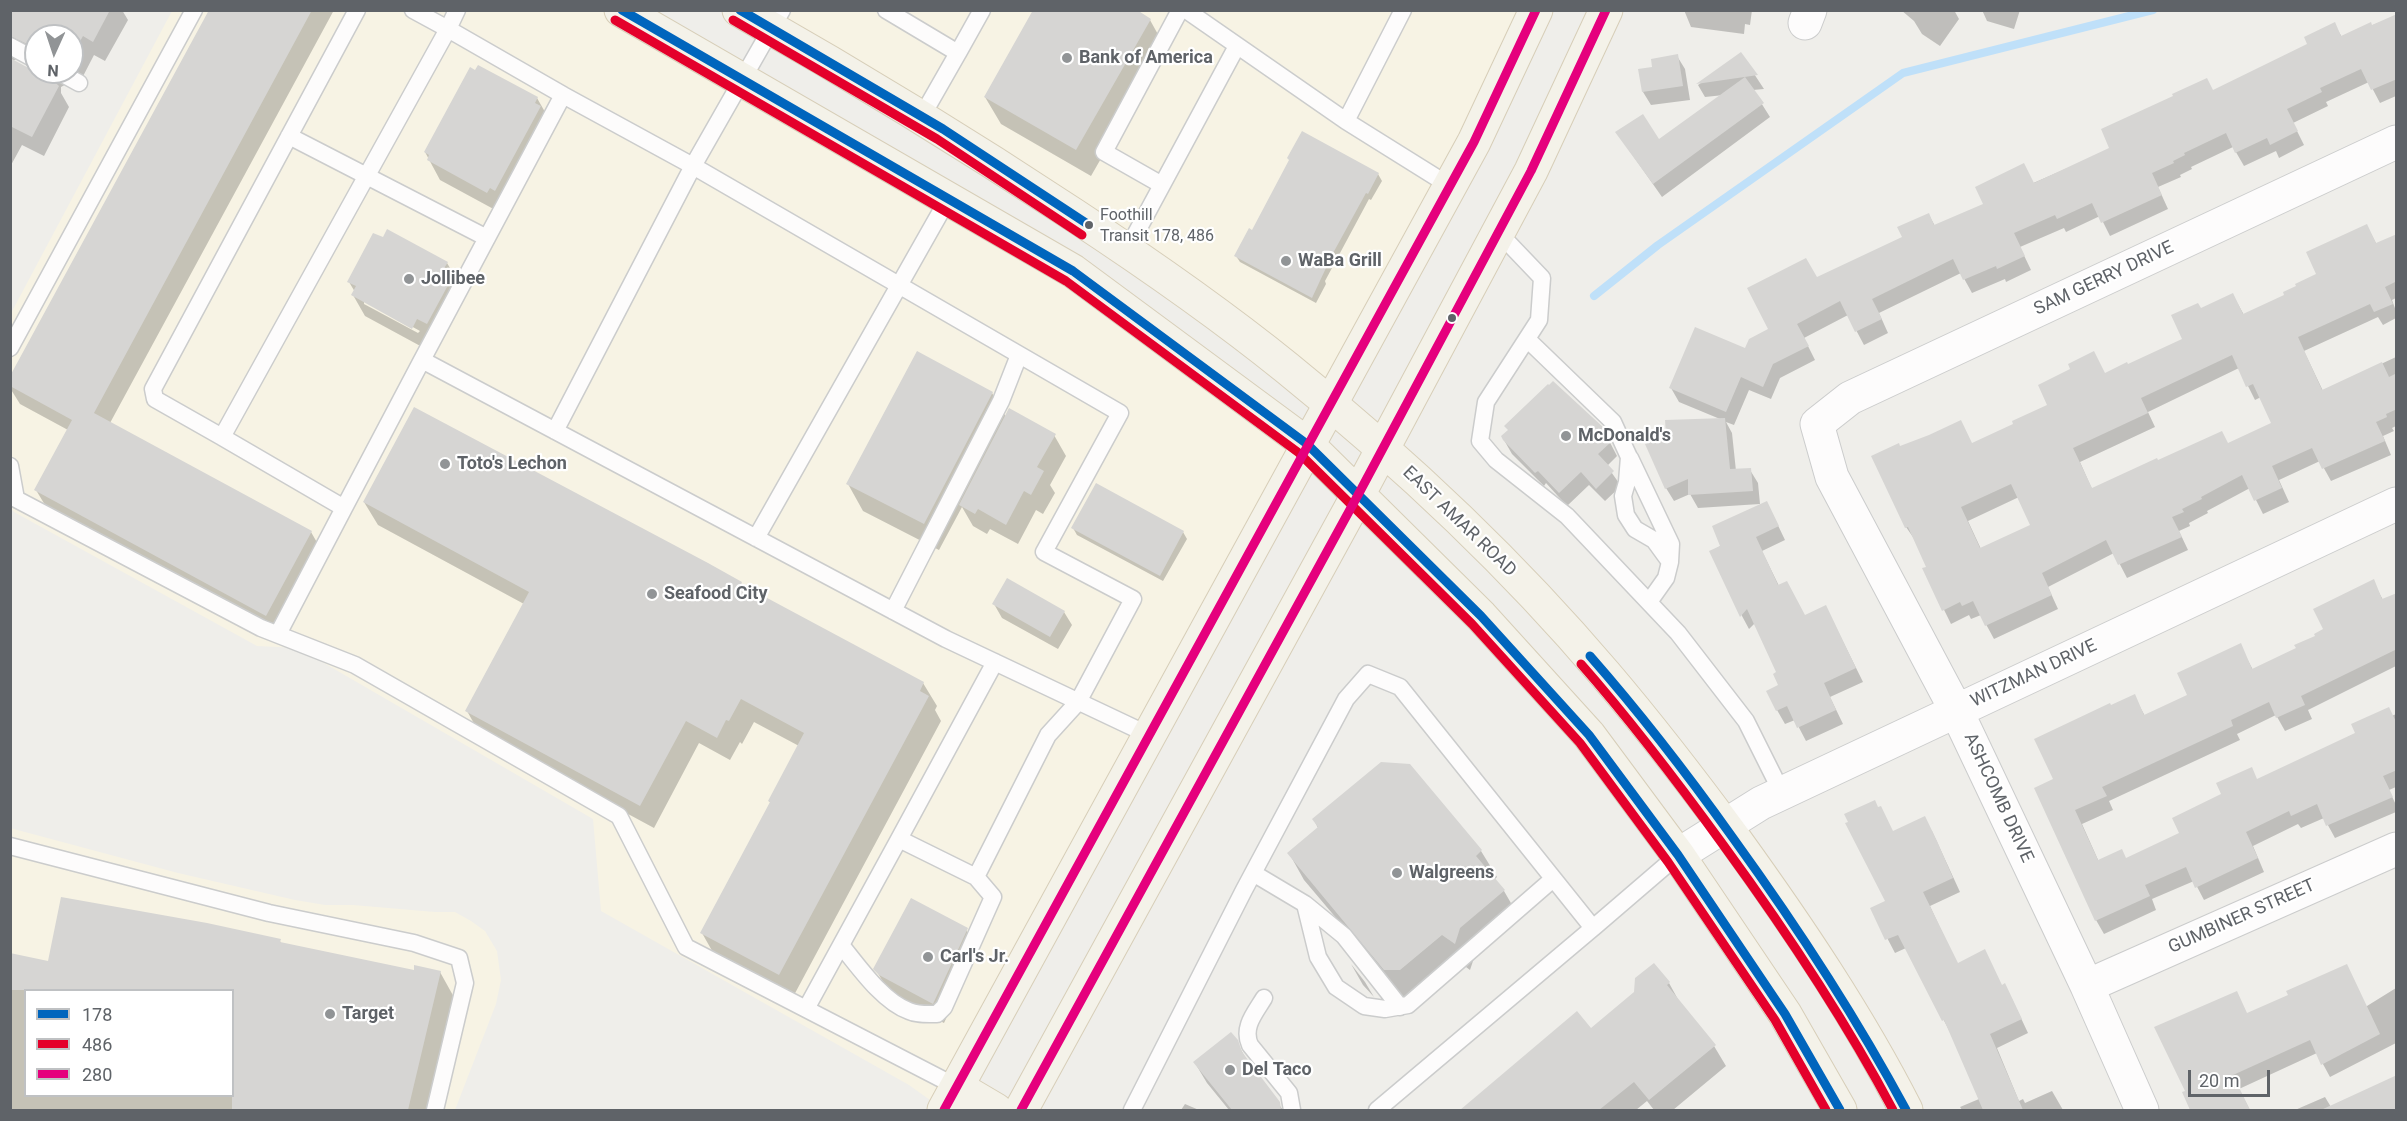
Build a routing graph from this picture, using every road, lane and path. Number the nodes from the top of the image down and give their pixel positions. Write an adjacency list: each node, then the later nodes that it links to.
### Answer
1 (194, 10): 36 (lane)
2 (357, 10): 24 (lane)
3 (413, 10): 15 (lane)
4 (458, 10): 15 (lane)
5 (621, 10): 20 (main road)
6 (739, 10): 14 (main road, EAST AMAR ROAD)
7 (886, 10): 18 (lane)
8 (982, 10): 18 (lane)
9 (1180, 10): 28 (lane)
10 (1186, 10): 17 (lane)
11 (1403, 10): 23 (lane)
12 (1536, 10): 29 (main road)
13 (1606, 10): 31 (main road)
14 (777, 20): 20 (lane); 22 (main road, EAST AMAR ROAD)
15 (447, 29): 21 (lane); 27 (lane)
16 (10, 46): 19 (lane)
17 (1238, 46): 23 (lane); 28 (lane)
18 (958, 53): 22 (lane)
19 (24, 54)
20 (742, 80): 26 (lane); 30 (main road)
21 (563, 95): 26 (lane); 32 (lane)
22 (922, 116): 33 (main road, EAST AMAR ROAD)
23 (1346, 122): 29 (lane)
24 (289, 136): 27 (lane); 42 (lane)
25 (2397, 142): 40 (street, SAM GERRY DRIVE)
26 (693, 166): 34 (lane); 41 (lane)
27 (366, 175): 32 (lane); 42 (lane)
28 (1162, 185): 33 (lane)
29 (1450, 186): 39 (main road)
30 (948, 199): 34 (lane); 43 (main road)
31 (1498, 232): 35 (lane); 44 (main road)
32 (487, 238): 38 (lane)
33 (1127, 250): 39 (main road, EAST AMAR ROAD)
34 (898, 286): 37 (lane); 50 (lane)
35 (1527, 339): 45 (lane); 52 (lane)
36 (10, 348)
37 (1019, 355): 53 (lane); 56 (lane)
38 (422, 360): 41 (lane); 49 (lane)
39 (1329, 404): 43 (main road); 44 (main road, EAST AMAR ROAD)
40 (1817, 424): 57 (street, ASHCOMB DRIVE)
41 (555, 431): 50 (lane)
42 (222, 436): 49 (lane)
43 (1307, 444): 47 (main road); 58 (main road)
44 (1382, 449): 47 (main road); 60 (main road, EAST AMAR ROAD)
45 (1629, 457): 51 (lane); 51 (lane)
46 (10, 466): 54 (lane)
47 (1358, 495): 64 (main road); 78 (main road)
48 (2397, 504): 57 (street, WITZMAN DRIVE)
49 (344, 508): 54 (lane)
50 (756, 538): 53 (lane)
51 (1670, 562): 52 (lane)
52 (1649, 602): 59 (lane)
53 (893, 611): 55 (lane)
54 (278, 634): 74 (lane)
55 (995, 663): 56 (lane); 61 (lane)
56 (1078, 702): 58 (lane); 66 (lane)
57 (1956, 710): 59 (street, WITZMAN DRIVE); 71 (street, ASHCOMB DRIVE)
58 (1149, 735): 75 (main road)
59 (1782, 793): 60 (street, WITZMAN DRIVE)
60 (1724, 826): 64 (street, WITZMAN DRIVE); 83 (main road, EAST AMAR ROAD)
61 (899, 839): 66 (lane); 70 (lane)
62 (10, 846): 76 (lane)
63 (2397, 849): 71 (street, GUMBINER STREET)
64 (1677, 855): 69 (lane); 82 (main road)
65 (1253, 873): 67 (lane); 68 (lane); 79 (lane)
66 (976, 877): 70 (lane)
67 (1553, 879): 69 (lane); 73 (lane)
68 (1305, 904): 73 (lane); 73 (lane)
69 (1593, 928): 81 (lane)
70 (841, 945): 74 (lane)
71 (2087, 986): 84 (street, ASHCOMB DRIVE)
72 (1264, 998): 80 (lane)
73 (1400, 1007)
74 (806, 1009): 75 (lane)
75 (950, 1099): 77 (main road)
76 (435, 1110)
77 (996, 1110)
78 (1021, 1110)
79 (1132, 1110)
80 (1292, 1110)
81 (1377, 1110)
82 (1840, 1110)
83 (1906, 1110)
84 (2142, 1110)

